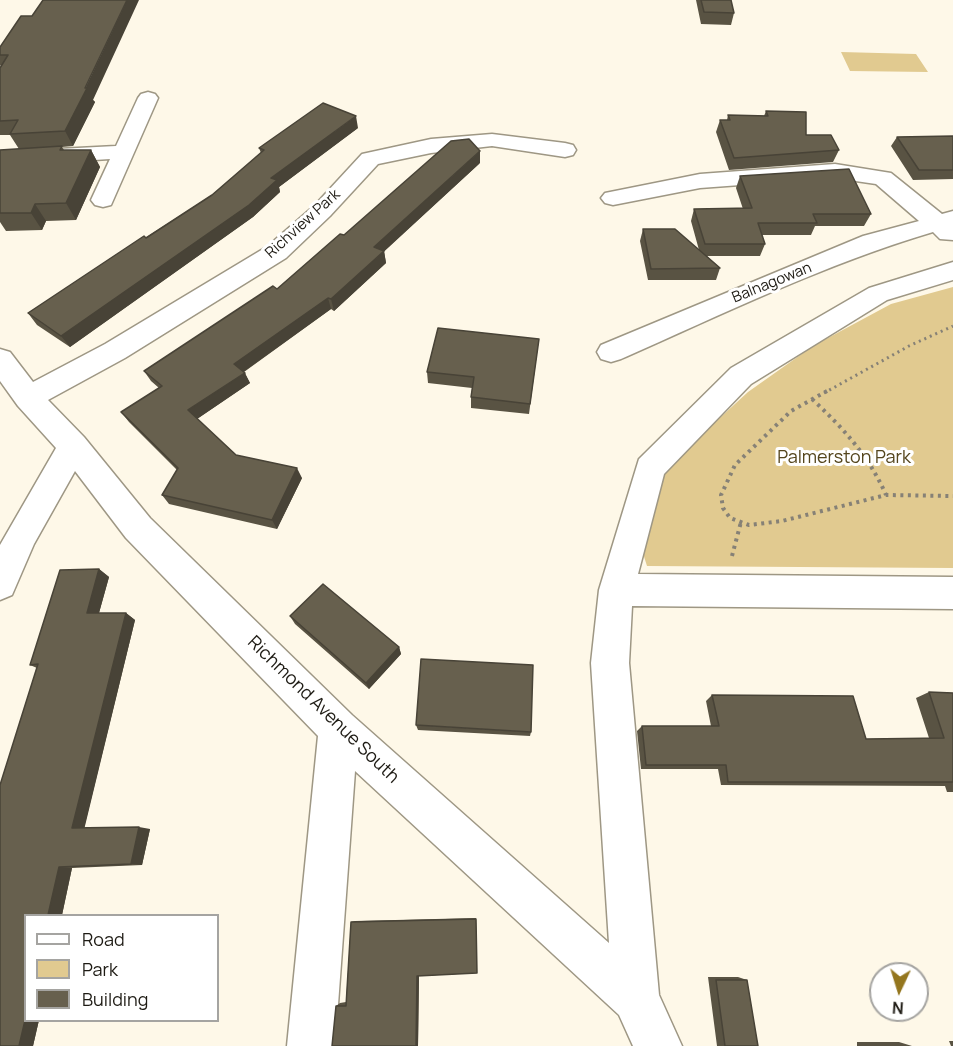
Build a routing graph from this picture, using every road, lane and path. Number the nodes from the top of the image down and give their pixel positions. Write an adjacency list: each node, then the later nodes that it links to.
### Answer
1 (148, 98): 3 (street)
2 (565, 150): 12 (street, Richview Park)
3 (124, 152): 4 (street); 6 (street)
4 (0, 159)
5 (613, 198): 7 (street, Balnagowan)
6 (103, 200)
7 (947, 226): 10 (street, Balnagowan)
8 (953, 271): 18 (street)
9 (953, 326): 13 (path)
10 (611, 352)
11 (0, 359): 12 (street, Richmond Avenue South)
12 (28, 398): 14 (street, Richmond Avenue South)
13 (812, 399): 15 (path); 15 (path)
14 (73, 446): 17 (street); 20 (street, Richmond Avenue South)
15 (886, 495): 16 (path)
16 (953, 496)
17 (0, 584)
18 (616, 590): 19 (street); 21 (street)
19 (953, 593)
20 (338, 729): 21 (street, Richmond Avenue South); 22 (street)
21 (636, 998): 23 (street, Richmond Avenue South)
22 (311, 1046)
23 (658, 1046)

